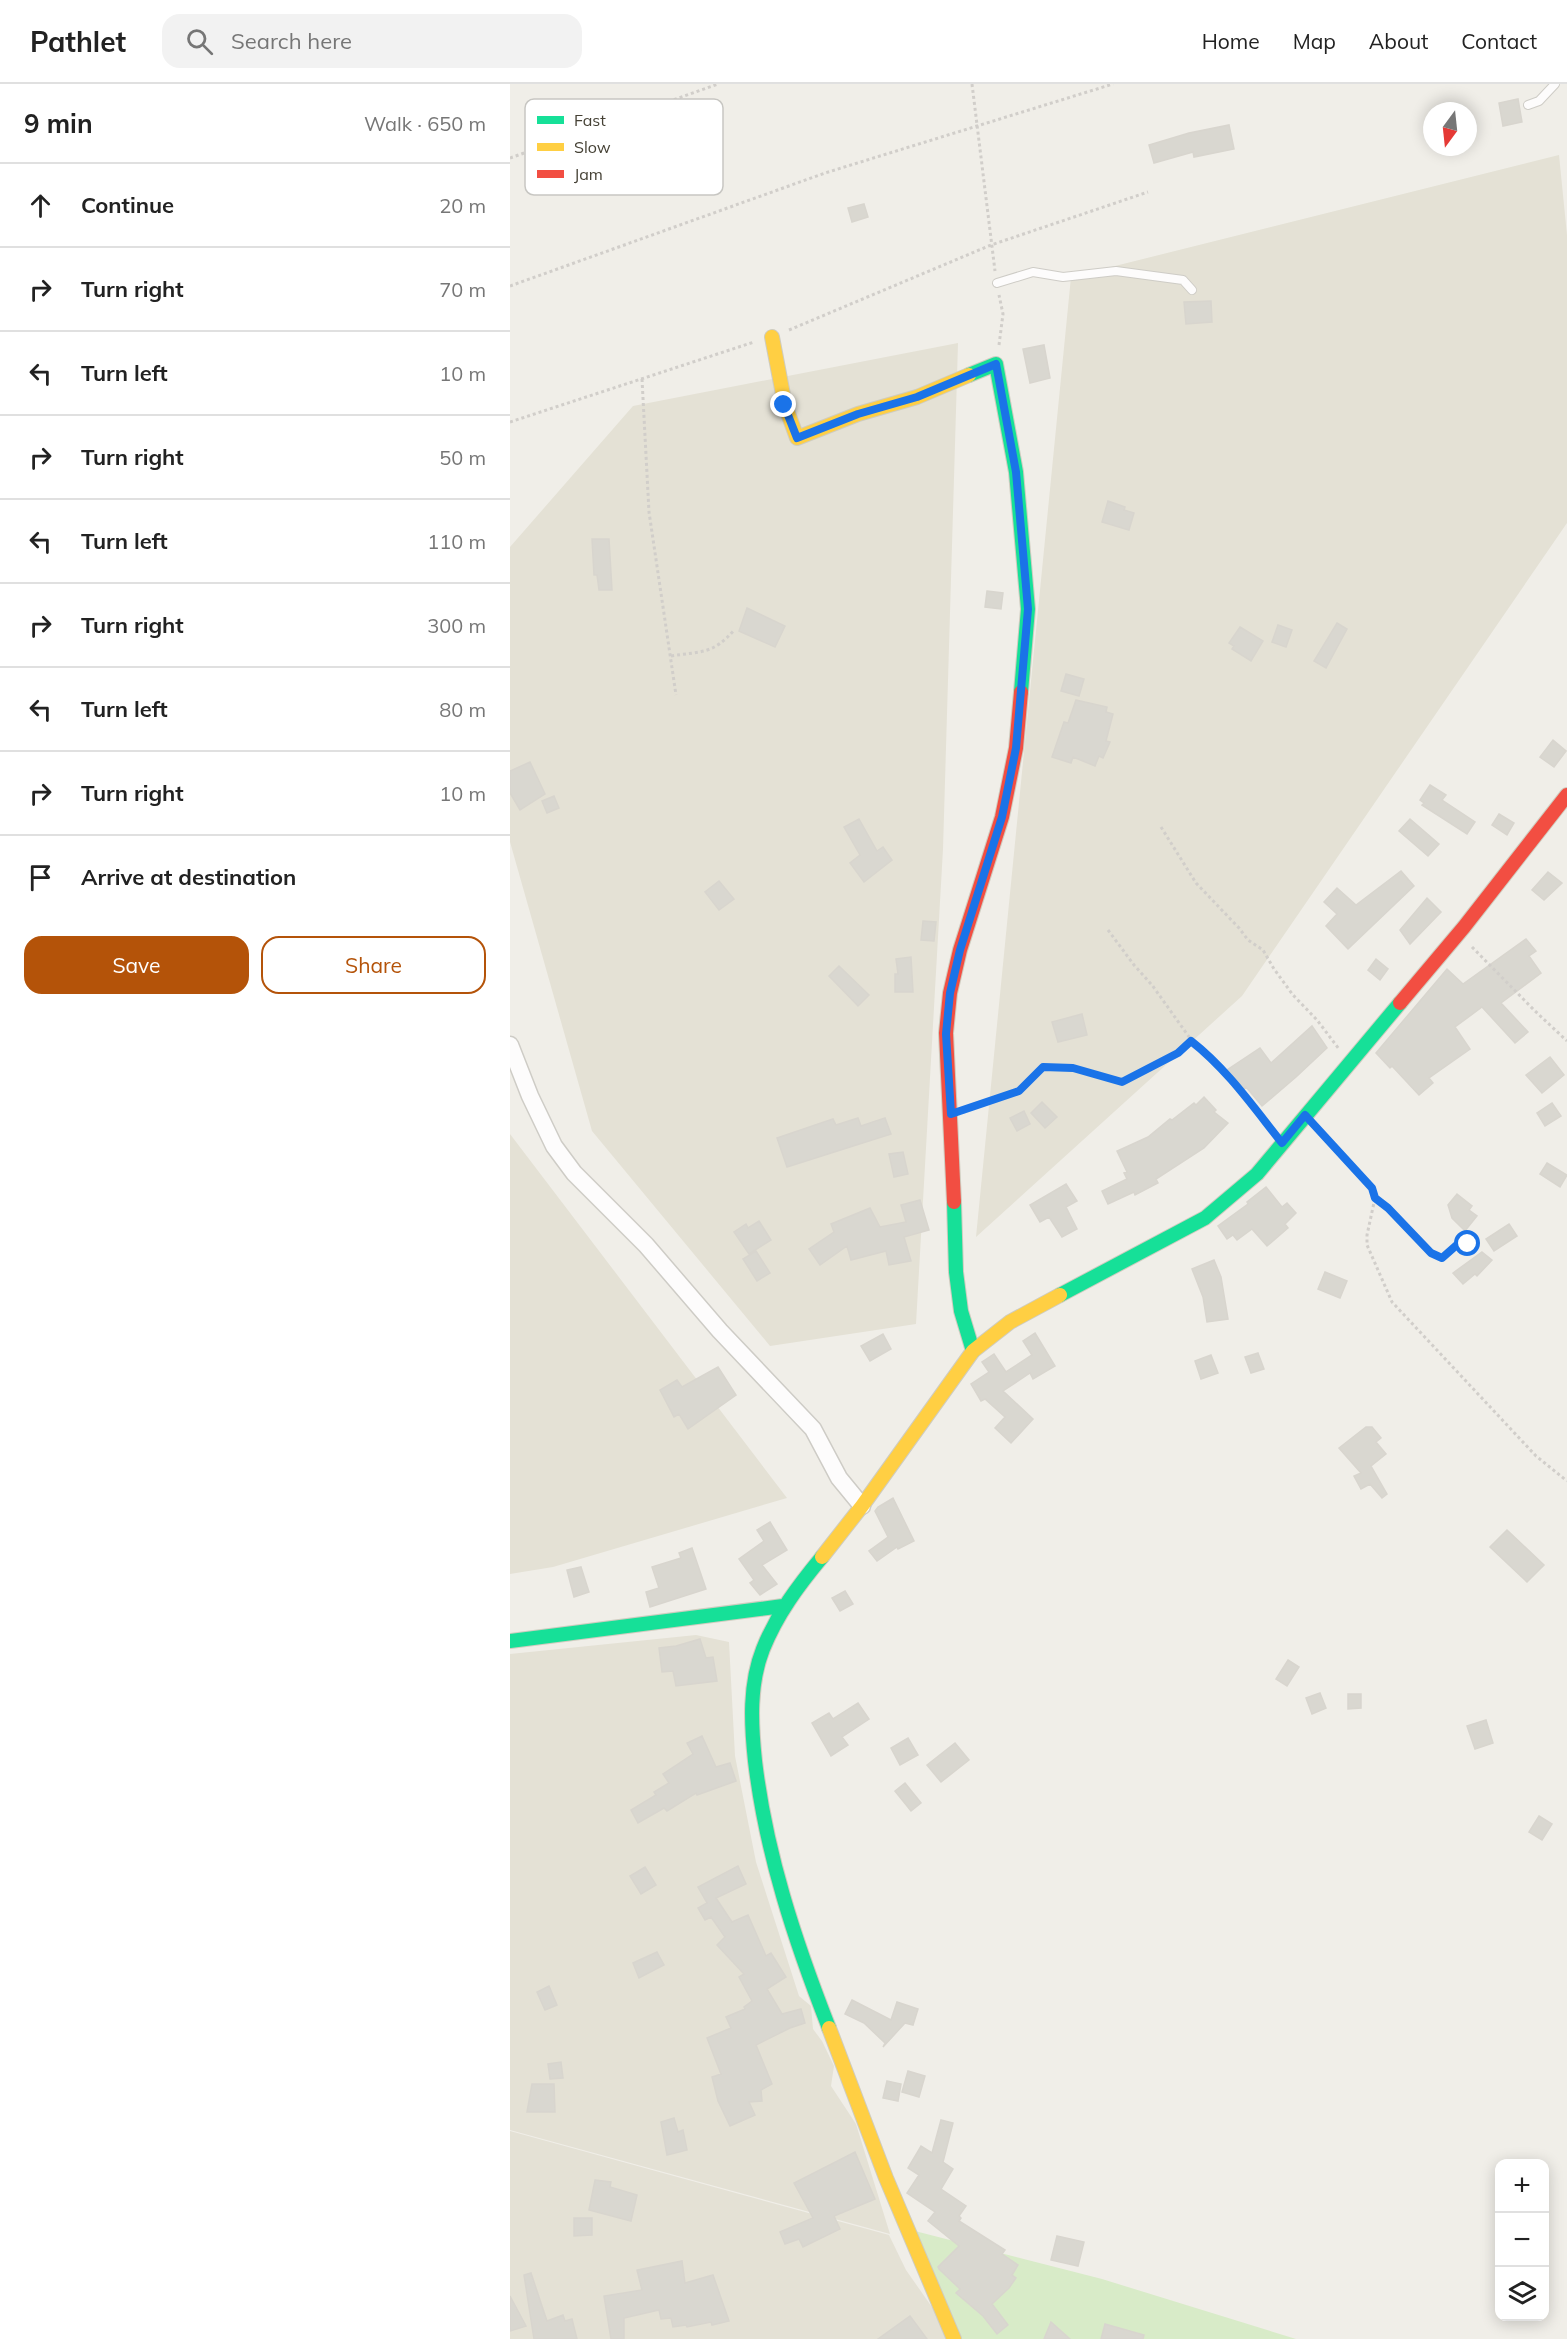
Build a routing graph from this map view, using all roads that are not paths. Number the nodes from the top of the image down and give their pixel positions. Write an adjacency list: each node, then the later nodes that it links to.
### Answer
1 (1556, 84): 2 (lane)
2 (1528, 105)
3 (998, 283): 4 (lane)
4 (1192, 290)
5 (772, 337): 8 (main road)
6 (1567, 795): 8 (main road)
7 (510, 1045): 9 (street)
8 (973, 1352): 9 (main road)
9 (862, 1506): 10 (main road)
10 (783, 1606): 11 (main road); 12 (main road)
11 (510, 1641)
12 (954, 2339)

